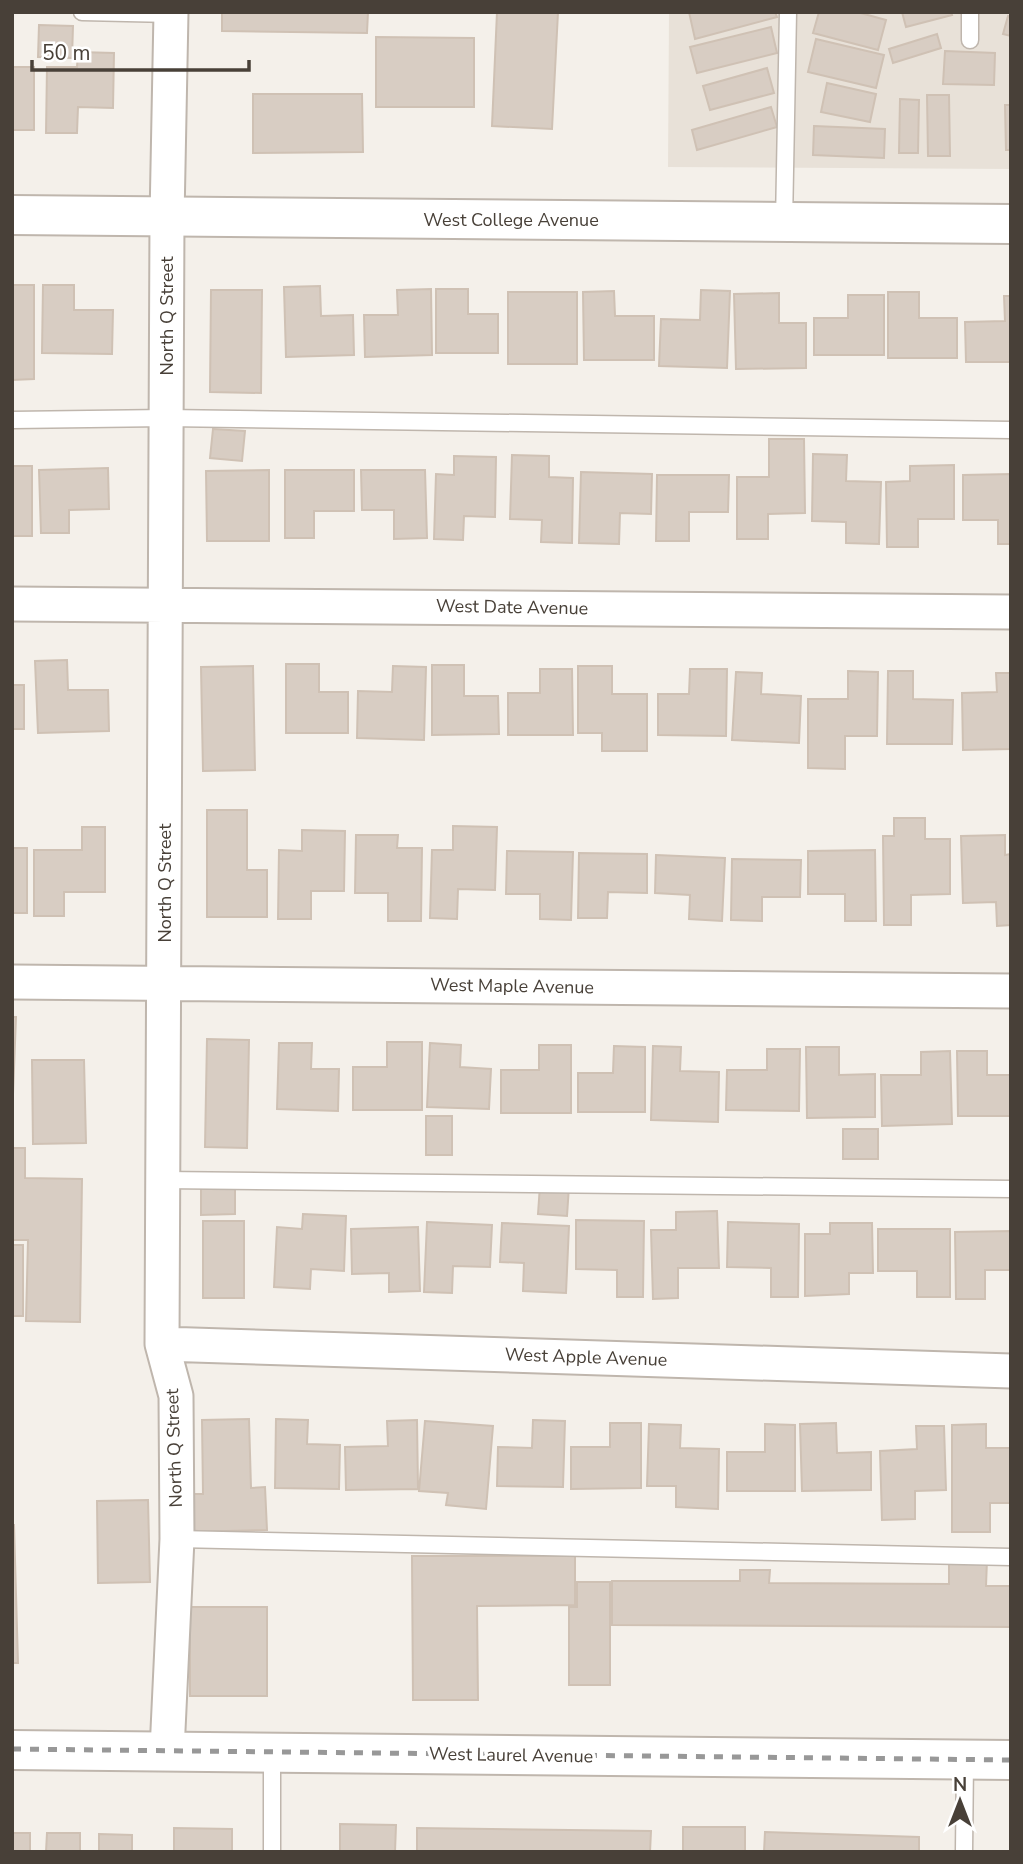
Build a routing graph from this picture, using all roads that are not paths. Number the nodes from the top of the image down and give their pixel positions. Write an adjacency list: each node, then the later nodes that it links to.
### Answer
1 (82, 12): 4 (lane)
2 (788, 12): 8 (lane)
3 (970, 12): 5 (lane)
4 (171, 13): 7 (street, North Q Street)
5 (970, 40)
6 (12, 215): 7 (street, West College Avenue)
7 (167, 218): 8 (street, West College Avenue); 10 (street, North Q Street)
8 (784, 223): 9 (street, West College Avenue)
9 (1011, 224)
10 (166, 418): 11 (lane); 12 (lane); 14 (street, North Q Street)
11 (12, 420)
12 (1011, 430)
13 (12, 604): 14 (street, West Date Avenue)
14 (166, 604): 15 (street, West Date Avenue); 17 (street, North Q Street)
15 (1011, 612)
16 (12, 982): 17 (street, West Maple Avenue)
17 (164, 983): 18 (street, West Maple Avenue); 19 (street, North Q Street)
18 (1011, 991)
19 (163, 1180): 20 (lane); 21 (street, North Q Street)
20 (1011, 1189)
21 (162, 1344): 22 (street, West Apple Avenue); 23 (street, North Q Street)
22 (1011, 1371)
23 (177, 1539): 24 (lane); 26 (street, North Q Street)
24 (1011, 1557)
25 (12, 1750): 26 (street, West Laurel Avenue)
26 (167, 1751): 27 (street, West Laurel Avenue)
27 (272, 1752): 28 (street, West Laurel Avenue); 30 (lane)
28 (965, 1760): 29 (street, West Laurel Avenue); 31 (lane)
29 (1011, 1760)
30 (272, 1852)
31 (964, 1852)

